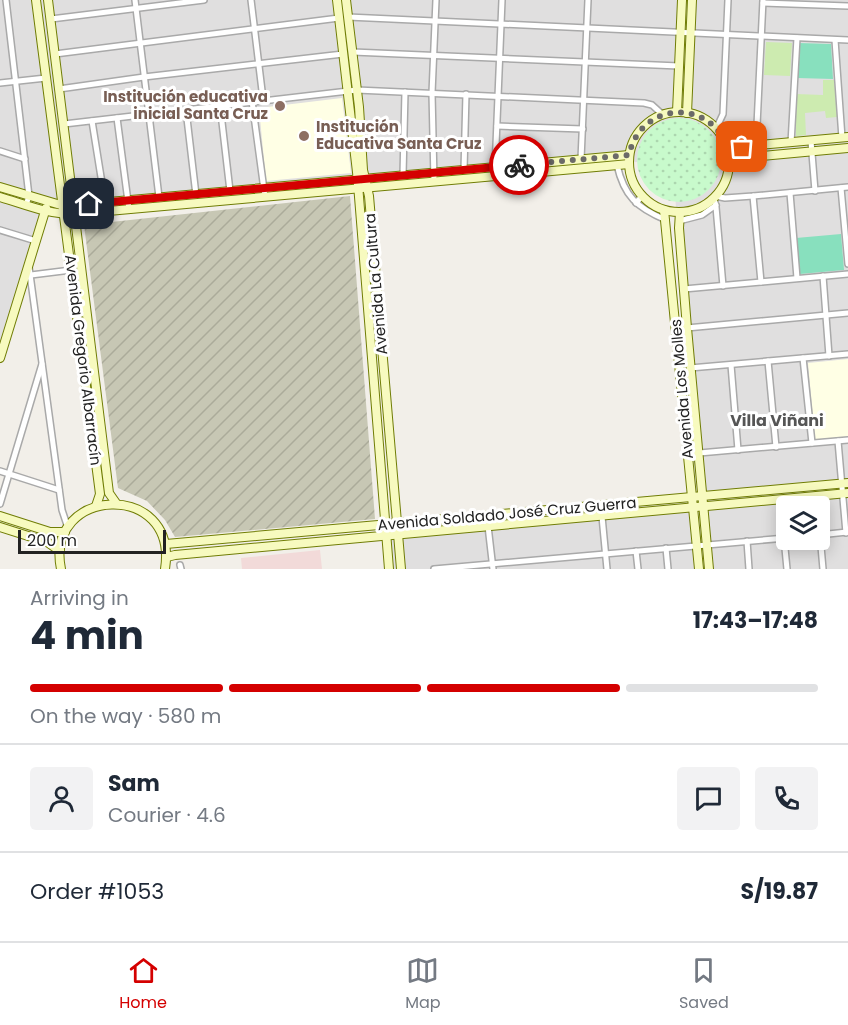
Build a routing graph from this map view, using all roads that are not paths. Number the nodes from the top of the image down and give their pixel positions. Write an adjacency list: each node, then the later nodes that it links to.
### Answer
1 (6, 0): 42 (street)
2 (36, 0): 41 (street, Avenida Gregorio Albarracín)
3 (48, 0): 19 (street, Avenida Gregorio Albarracín)
4 (135, 0): 17 (street)
5 (204, 0): 17 (street)
6 (251, 0): 23 (street)
7 (338, 0): 18 (street, Avenida La Cultura)
8 (346, 0): 18 (street, Avenida La Cultura)
9 (436, 0): 20 (street)
10 (502, 0): 21 (street)
11 (588, 0): 22 (street)
12 (682, 0): 24 (street)
13 (692, 0): 25 (street)
14 (728, 0): 26 (street)
15 (763, 2): 16 (street); 27 (street)
16 (848, 6)
17 (136, 8): 19 (street); 31 (street)
18 (344, 18): 20 (street); 23 (street); 32 (street, Avenida La Cultura); 34 (street, Avenida La Cultura)
19 (51, 20): 33 (street, Avenida Gregorio Albarracín)
20 (435, 21): 21 (street); 35 (street)
21 (501, 24): 22 (street); 36 (street)
22 (587, 28): 24 (street); 37 (street)
23 (255, 29): 31 (street); 38 (street)
24 (680, 32): 25 (street); 39 (street)
25 (691, 32): 26 (street); 57 (street)
26 (727, 34): 27 (street); 65 (street)
27 (762, 36): 28 (street); 69 (street)
28 (797, 38): 29 (street); 68 (street)
29 (834, 40): 30 (street); 66 (street)
30 (848, 40)
31 (140, 44): 33 (street); 40 (street)
32 (353, 52): 35 (street); 45 (street, Avenida La Cultura)
33 (55, 54): 44 (street, Avenida Gregorio Albarracín)
34 (344, 54): 38 (street); 46 (street, Avenida La Cultura)
35 (434, 56): 36 (street); 48 (street)
36 (500, 59): 37 (street); 50 (street)
37 (586, 62): 39 (street); 52 (street)
38 (259, 64): 40 (street); 51 (street)
39 (679, 66): 56 (street)
40 (144, 77): 44 (street); 58 (street)
41 (46, 78): 42 (street); 108 (street, Avenida Gregorio Albarracín)
42 (16, 81): 43 (street); 74 (street)
43 (0, 83)
44 (59, 89): 62 (street, Avenida Gregorio Albarracín)
45 (357, 90): 46 (street); 47 (street); 84 (street, Avenida La Cultura)
46 (348, 91): 51 (street); 84 (street, Avenida La Cultura)
47 (405, 92): 48 (street); 81 (street)
48 (432, 93): 49 (street); 83 (street)
49 (466, 94): 50 (street); 80 (street)
50 (498, 95): 52 (street); 63 (street)
51 (263, 99): 53 (street)
52 (584, 99): 59 (street); 64 (street)
53 (252, 101): 54 (street); 88 (street)
54 (220, 105): 55 (street); 92 (street)
55 (186, 110): 58 (street); 94 (street)
56 (677, 112): 57 (street); 59 (street)
57 (687, 113): 65 (street)
58 (148, 115): 60 (street); 99 (street)
59 (663, 115): 76 (street)
60 (117, 118): 61 (street); 107 (street)
61 (92, 121): 62 (street); 103 (street)
62 (64, 124): 109 (street, Avenida Gregorio Albarracín)
63 (496, 126): 64 (street); 79 (street)
64 (583, 129): 75 (street)
65 (716, 129): 70 (street)
66 (845, 138): 67 (street)
67 (812, 141): 68 (street); 73 (street)
68 (791, 143): 69 (street)
69 (756, 146): 70 (street)
70 (727, 148): 77 (street)
71 (848, 148): 73 (street)
72 (0, 151): 74 (street)
73 (812, 152): 77 (street); 91 (street)
74 (25, 159): 95 (street)
75 (581, 159): 76 (street); 79 (street)
76 (629, 159): 78 (street); 96 (street)
77 (729, 159): 101 (street)
78 (617, 165): 82 (street); 105 (street)
79 (495, 167): 80 (street); 82 (street)
80 (464, 170): 83 (street)
81 (403, 175): 83 (street); 84 (street)
82 (494, 176): 83 (street)
83 (433, 177): 86 (street)
84 (361, 179): 86 (street, Avenida La Cultura); 88 (street); 89 (street, Avenida La Cultura)
85 (0, 187): 95 (street)
86 (367, 187): 89 (street); 135 (street, Avenida La Cultura)
87 (848, 187): 90 (street)
88 (264, 188): 92 (street); 100 (street)
89 (358, 188): 100 (street); 136 (street, Avenida La Cultura)
90 (841, 188): 91 (street); 118 (street)
91 (815, 190): 93 (street)
92 (230, 191): 94 (street)
93 (790, 193): 97 (street); 124 (street)
94 (196, 194): 99 (street); 104 (street)
95 (29, 196): 102 (street); 106 (street)
96 (642, 196): 105 (street); 110 (street)
97 (753, 196): 101 (street); 125 (street)
98 (0, 197): 106 (street)
99 (159, 197): 107 (street)
100 (265, 197): 104 (street)
101 (715, 200): 112 (street); 114 (street); 126 (street)
102 (48, 202): 108 (street); 111 (street)
103 (105, 202): 107 (street); 109 (street)
104 (197, 203): 107 (street)
105 (636, 203): 113 (street)
106 (26, 205): 111 (street)
107 (128, 205): 109 (street)
108 (64, 210): 109 (street); 111 (street); 120 (street, Avenida Gregorio Albarracín)
109 (74, 210): 156 (street, Avenida Gregorio Albarracín)
110 (664, 210): 112 (street); 113 (street, Avenida Los Molles)
111 (45, 211): 117 (street)
112 (680, 212): 114 (street, Avenida Los Molles)
113 (666, 220): 131 (street, Avenida Los Molles)
114 (679, 221): 127 (street, Avenida Los Molles)
115 (1, 231): 116 (street); 117 (street)
116 (0, 240)
117 (36, 241): 119 (street)
118 (848, 264)
119 (29, 265): 122 (street); 133 (street)
120 (71, 270): 122 (street); 158 (street, Avenida Gregorio Albarracín)
121 (848, 274): 123 (street)
122 (31, 275): 139 (street)
123 (823, 276): 124 (street); 129 (street)
124 (797, 278): 125 (street)
125 (761, 282): 126 (street)
126 (723, 286): 127 (street)
127 (684, 289): 130 (street, Avenida Los Molles)
128 (848, 313): 129 (street)
129 (826, 315): 130 (street); 134 (street)
130 (687, 328): 131 (street); 141 (street, Avenida Los Molles)
131 (676, 329): 148 (street, Avenida Los Molles)
132 (848, 354): 134 (street)
133 (0, 356)
134 (829, 356): 137 (street)
135 (382, 357): 136 (street); 164 (street, Avenida La Cultura)
136 (372, 358): 165 (street, Avenida La Cultura)
137 (803, 358): 138 (street); 144 (street)
138 (768, 361): 140 (street); 145 (street)
139 (43, 362): 150 (street); 152 (street)
140 (731, 365): 141 (street); 146 (street)
141 (690, 368): 147 (street, Avenida Los Molles)
142 (848, 440): 143 (street)
143 (838, 441): 144 (street); 151 (street)
144 (812, 443): 145 (street)
145 (776, 447): 146 (street)
146 (738, 450): 147 (street)
147 (699, 453): 148 (street); 154 (street, Avenida Los Molles)
148 (688, 454): 155 (street, Avenida Los Molles)
149 (0, 471): 150 (street)
150 (9, 474): 152 (street); 157 (street)
151 (845, 484): 153 (street); 154 (street, Avenida Soldado José Cruz Guerra)
152 (59, 490): 168 (street)
153 (845, 494): 161 (street, Avenida Soldado José Cruz Guerra); 169 (street)
154 (702, 496): 155 (street, Avenida Soldado José Cruz Guerra); 161 (street, Avenida Los Molles)
155 (692, 497): 159 (street, Avenida Soldado José Cruz Guerra); 160 (street, Avenida Los Molles)
156 (116, 503): 158 (street); 175 (street)
157 (0, 504)
158 (96, 506): 168 (street)
159 (601, 506): 163 (street); 164 (street, Avenida Soldado José Cruz Guerra)
160 (693, 507): 161 (street, Avenida Soldado José Cruz Guerra); 163 (street, Avenida Soldado José Cruz Guerra); 177 (street, Avenida Los Molles)
161 (703, 507): 176 (street, Avenida Los Molles)
162 (0, 516): 168 (street)
163 (602, 516): 167 (street, Avenida Soldado José Cruz Guerra); 183 (street)
164 (397, 524): 165 (street, Avenida Soldado José Cruz Guerra); 170 (street, Avenida La Cultura)
165 (385, 525): 172 (street, Avenida La Cultura); 175 (street, Avenida Soldado José Cruz Guerra)
166 (0, 526): 181 (street)
167 (488, 526): 170 (street, Avenida Soldado José Cruz Guerra); 185 (street)
168 (67, 530): 181 (street)
169 (847, 532): 171 (street)
170 (398, 534): 172 (street, Avenida Soldado José Cruz Guerra); 190 (street, Avenida La Cultura)
171 (830, 534)
172 (386, 536): 184 (street, Avenida Soldado José Cruz Guerra); 189 (street, Avenida La Cultura)
173 (776, 539): 174 (street)
174 (747, 541): 176 (street); 197 (street)
175 (166, 544): 184 (street)
176 (707, 545): 177 (street); 196 (street, Avenida Los Molles)
177 (696, 546): 178 (street); 195 (street, Avenida Los Molles)
178 (666, 548): 182 (street); 194 (street)
179 (786, 550): 198 (street)
180 (821, 550): 199 (street)
181 (60, 551): 187 (street)
182 (636, 551): 183 (street); 193 (street)
183 (606, 554): 185 (street); 192 (street)
184 (167, 557): 188 (street)
185 (493, 566): 186 (street)
186 (462, 568): 191 (street)
187 (61, 569)
188 (165, 569)
189 (389, 569)
190 (401, 569)
191 (434, 569)
192 (607, 569)
193 (638, 569)
194 (668, 569)
195 (699, 569)
196 (709, 569)
197 (749, 569)
198 (787, 569)
199 (823, 569)

